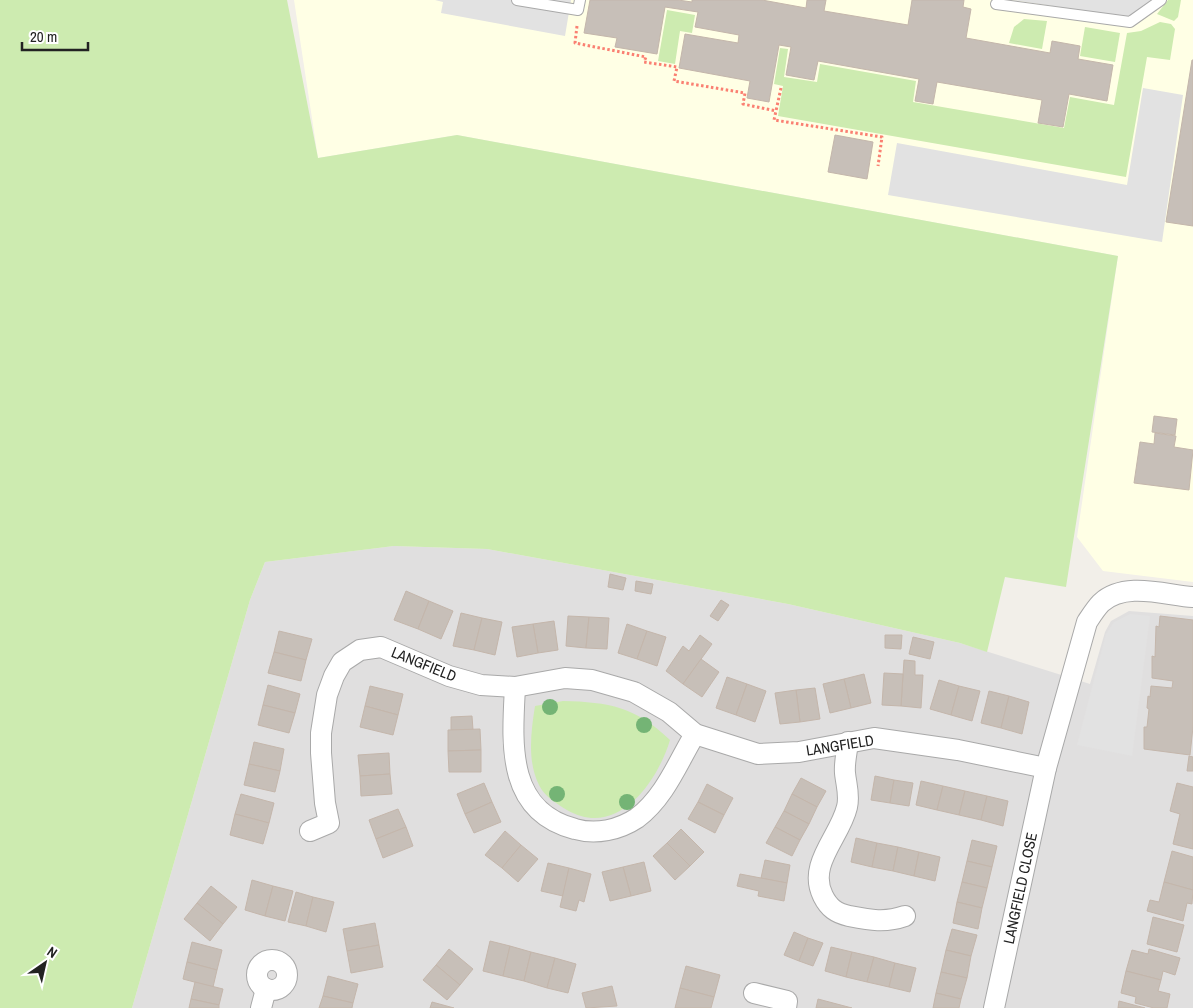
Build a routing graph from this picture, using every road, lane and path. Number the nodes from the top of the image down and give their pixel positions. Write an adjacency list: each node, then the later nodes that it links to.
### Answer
1 (517, 0): 4 (lane)
2 (1162, 0): 3 (lane)
3 (996, 4)
4 (579, 5): 6 (path)
5 (781, 88): 6 (path)
6 (776, 111): 7 (path)
7 (878, 166)
8 (1193, 597): 12 (street, LANGFIELD CLOSE)
9 (515, 687): 10 (street, LANGFIELD); 10 (street); 13 (street, LANGFIELD)
10 (695, 734): 11 (street, LANGFIELD)
11 (848, 742): 12 (street, LANGFIELD); 14 (street)
12 (1046, 768): 17 (street, LANGFIELD CLOSE)
13 (310, 831)
14 (906, 916)
15 (754, 993): 16 (street)
16 (786, 1008)
17 (994, 1008)

